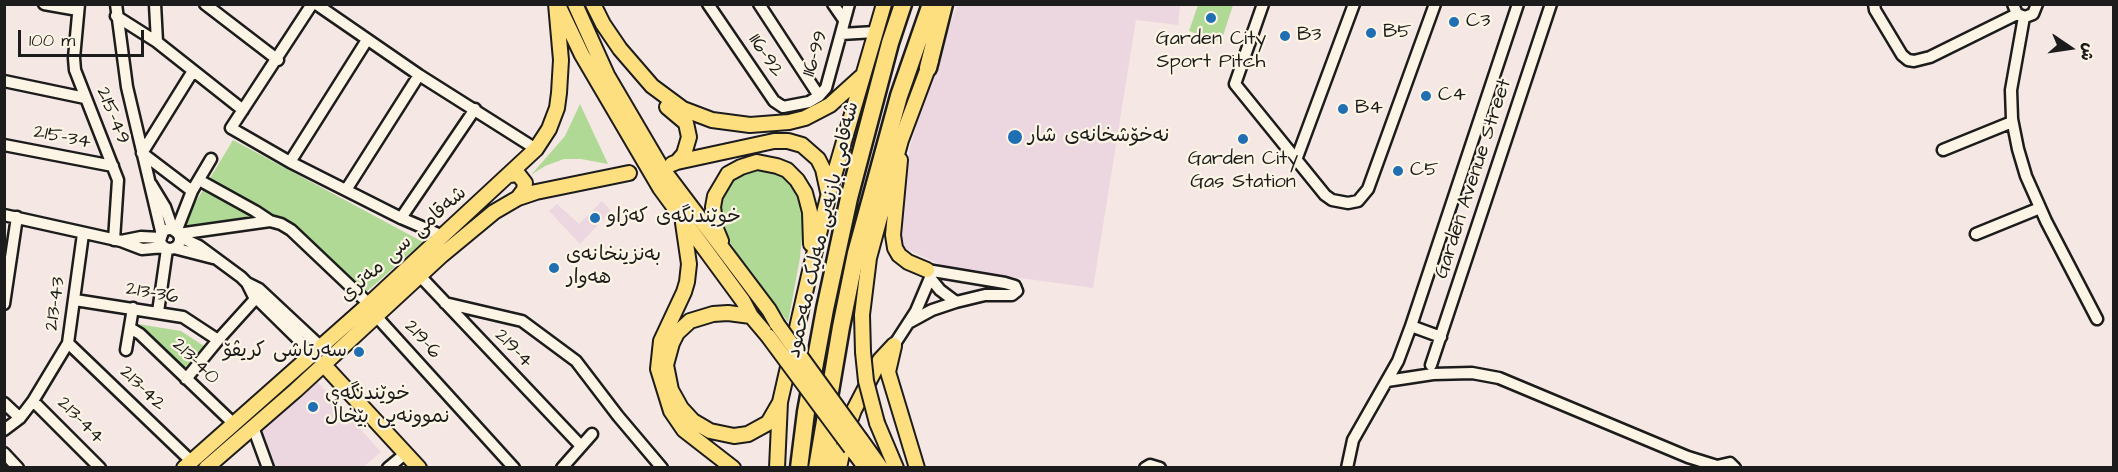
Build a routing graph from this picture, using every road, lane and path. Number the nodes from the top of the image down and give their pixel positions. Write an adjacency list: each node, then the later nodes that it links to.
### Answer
1 (44, 4): 25 (street)
2 (116, 4): 27 (street)
3 (155, 4): 32 (street)
4 (206, 4): 33 (street)
5 (314, 4): 31 (street); 33 (street)
6 (557, 4): 47 (main road, شەقامی سی مەتری); 66 (main road)
7 (576, 4): 60 (main road); 75 (main road)
8 (593, 4): 37 (main road)
9 (708, 4): 41 (street, 116-92)
10 (759, 4): 39 (street)
11 (833, 4): 28 (street)
12 (849, 4): 28 (street, 116-99)
13 (903, 4): 132 (highway, شەقامی بازنەیی مەلیک مەحمود)
14 (931, 4): 109 (highway, شەقامی بازنەیی مەلیک مەحمود)
15 (944, 4): 34 (highway)
16 (952, 4): 34 (main road)
17 (1263, 4): 51 (street)
18 (1353, 4): 51 (street)
19 (1435, 4): 51 (street)
20 (1518, 4): 91 (street, Garden Avenue Street)
21 (1551, 4): 93 (street, Garden Avenue Street)
22 (1874, 4): 26 (street)
23 (2037, 4): 26 (street)
24 (883, 6): 29 (main road)
25 (78, 7): 40 (street, 215-49)
26 (2018, 12): 44 (street)
27 (116, 16): 32 (street); 49 (street)
28 (844, 20): 30 (street, 116-99)
29 (875, 32): 30 (street); 37 (main road)
30 (841, 34): 39 (street, 116-99)
31 (367, 40): 36 (street); 52 (street)
32 (157, 42): 35 (street)
33 (278, 60): 42 (street)
34 (928, 68): 45 (main road)
35 (193, 71): 42 (street); 49 (street)
36 (419, 75): 43 (street); 58 (street)
37 (862, 75): 60 (main road)
38 (4, 81): 40 (street)
39 (819, 96): 41 (street, 116-99)
40 (85, 98): 53 (street, 215-49)
41 (804, 103)
42 (243, 110): 52 (street)
43 (475, 110): 47 (street); 65 (street)
44 (2012, 122): 48 (street); 62 (street)
45 (901, 140): 77 (main road); 138 (main road, bridge)
46 (4, 145): 53 (street, 215-34)
47 (536, 149): 55 (main road, شەقامی سی مەتری)
48 (1942, 150)
49 (142, 153): 57 (street); 59 (street)
50 (212, 159): 56 (street)
51 (1296, 160)
52 (290, 162): 58 (street)
53 (113, 166): 72 (street, 215-49)
54 (629, 173): 61 (main road, شەقامی سی مەتری)
55 (509, 175): 61 (main road); 71 (main road, شەقامی سی مەتری)
56 (199, 180): 59 (street); 67 (street, 219-6)
57 (151, 184): 68 (street); 73 (street)
58 (346, 190): 65 (street)
59 (192, 191): 68 (street)
60 (828, 193): 76 (main road)
61 (518, 198): 78 (main road, شەقامی سی مەتری)
62 (2040, 208): 70 (street); 89 (street)
63 (4, 215): 64 (street)
64 (16, 217): 69 (street); 84 (street)
65 (401, 218): 71 (street)
66 (682, 218): 88 (main road); 130 (main road)
67 (270, 221): 68 (street); 86 (street, 219-6)
68 (177, 233): 73 (street); 73 (street); 74 (street)
69 (83, 234): 72 (street); 81 (street, 213-43)
70 (1976, 234)
71 (443, 236): 86 (main road, شەقامی سی مەتری)
72 (118, 241): 73 (street)
73 (165, 243): 74 (street); 87 (street)
74 (213, 258): 79 (street)
75 (730, 259): 76 (main road); 116 (main road, bridge)
76 (810, 271): 106 (main road)
77 (930, 273): 82 (street); 82 (street); 90 (street)
78 (420, 276): 83 (street, 219-4); 86 (main road, شەقامی سی مەتری)
79 (247, 283): 80 (street); 98 (street)
80 (256, 298): 94 (street); 98 (street)
81 (75, 300): 85 (street, 213-36); 95 (street, 213-43)
82 (956, 302): 90 (street)
83 (445, 303): 117 (street, 219-4); 129 (street)
84 (4, 304)
85 (133, 308): 87 (street, 213-36); 92 (street)
86 (373, 310): 98 (main road, شەقامی سی مەتری); 99 (main road, شەقامی سی مەتری); 127 (street, 219-6)
87 (158, 312): 94 (street, 213-36)
88 (751, 316): 106 (main road); 116 (main road, bridge)
89 (2097, 319)
90 (910, 322): 96 (street)
91 (1411, 326): 93 (street); 103 (street, Garden Avenue Street)
92 (130, 328): 97 (street); 101 (street, 213-40)
93 (1441, 337): 100 (street, Garden Avenue Street)
94 (218, 340): 101 (street)
95 (68, 343): 105 (street, 213-43); 120 (street, 213-42)
96 (894, 345): 135 (main road); 139 (main road)
97 (126, 350)
98 (316, 350): 102 (main road, شەقامی سی مەتری)
99 (323, 364): 104 (main road, شەقامی سی مەتری); 119 (main road)
100 (1431, 365)
101 (186, 379): 112 (street, 213-40)
102 (286, 379): 104 (main road); 108 (main road, شەقامی سی مەتری)
103 (1387, 381): 142 (street, Garden Avenue Street); 143 (street)
104 (296, 390): 110 (main road, شەقامی سی مەتری)
105 (33, 401): 111 (street, 213-43); 122 (street, 213-44)
106 (780, 402): 131 (main road)
107 (4, 403): 111 (street)
108 (257, 403): 110 (main road); 112 (main road, شەقامی سی مەتری)
109 (827, 405): 133 (highway, شەقامی بازنەیی مەلیک مەحمود); 134 (main road)
110 (267, 415): 113 (main road, شەقامی سی مەتری)
111 (20, 418): 114 (street, 213-43)
112 (234, 424): 120 (main road, شەقامی سی مەتری)
113 (253, 427): 123 (main road, شەقامی سی مەتری); 124 (street)
114 (4, 430)
115 (592, 434): 117 (street)
116 (856, 444): 136 (main road); 137 (main road)
117 (581, 446): 128 (street)
118 (4, 453): 121 (street)
119 (406, 453): 125 (street); 126 (main road)
120 (187, 464)
121 (18, 468)
122 (100, 468)
123 (206, 468)
124 (268, 468)
125 (388, 468)
126 (419, 468)
127 (514, 468)
128 (561, 468)
129 (662, 468)
130 (733, 468)
131 (777, 468)
132 (799, 468)
133 (818, 468)
134 (830, 468)
135 (839, 468)
136 (866, 468)
137 (881, 468)
138 (896, 468)
139 (917, 468)
140 (1145, 468): 141 (street)
141 (1160, 468)
142 (1347, 468)
143 (1735, 468)

